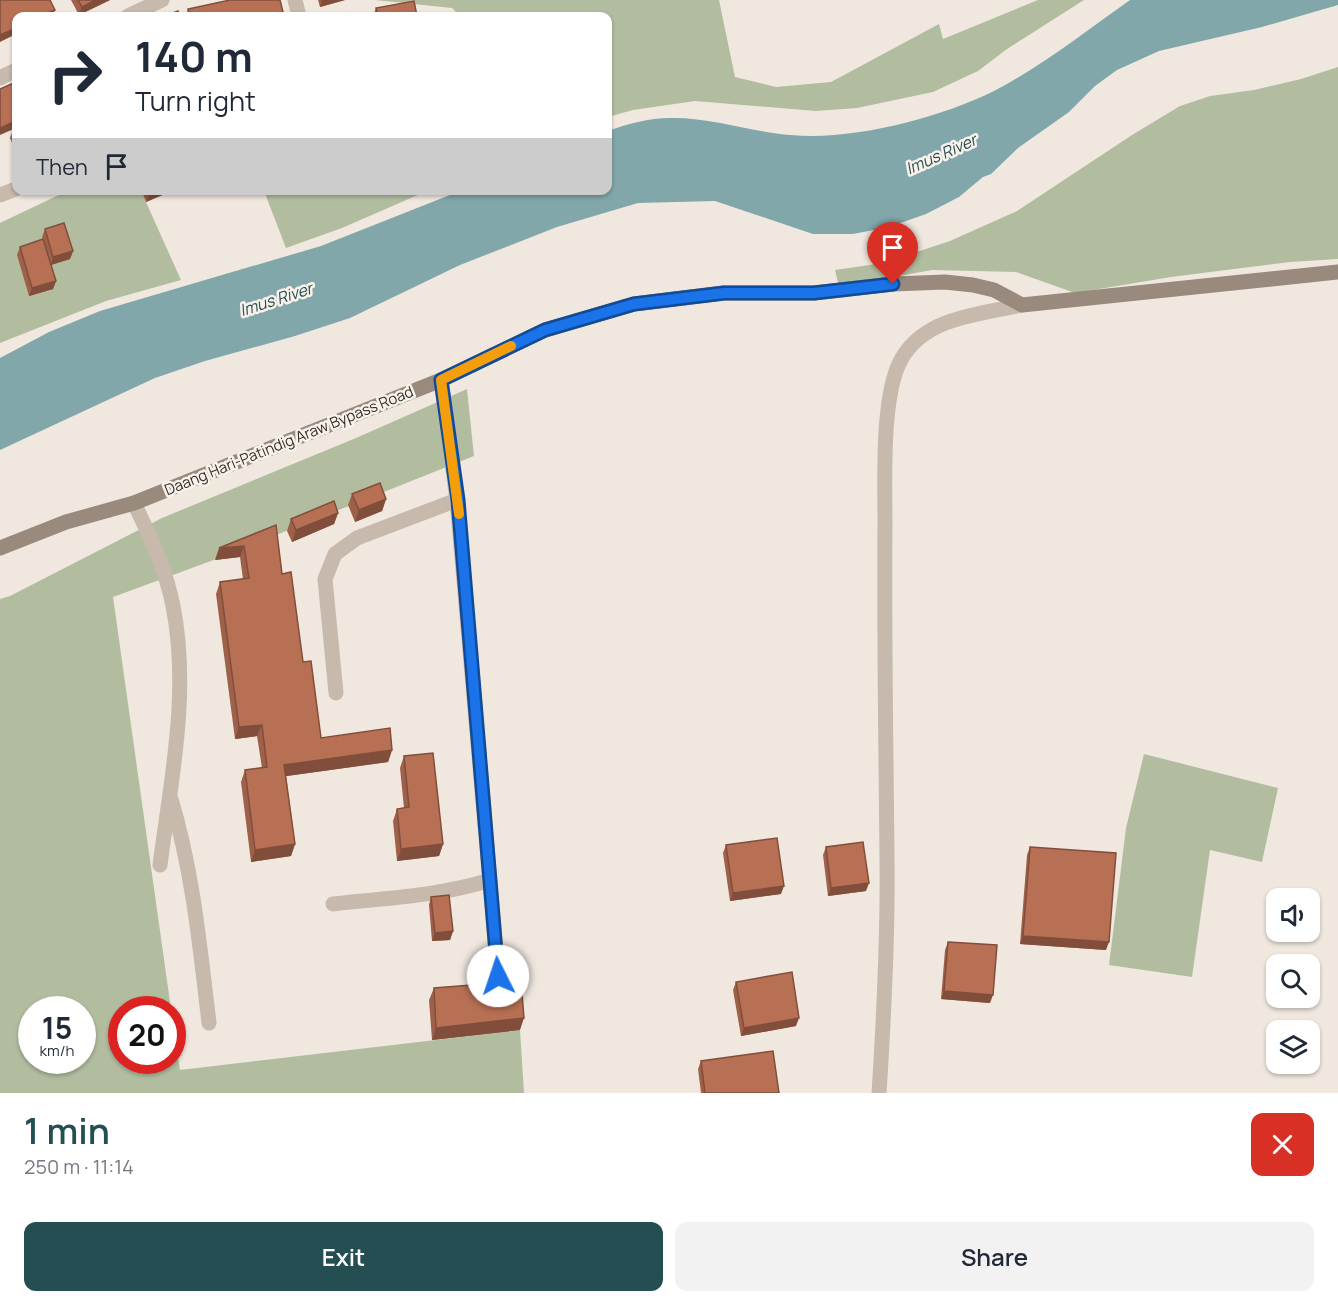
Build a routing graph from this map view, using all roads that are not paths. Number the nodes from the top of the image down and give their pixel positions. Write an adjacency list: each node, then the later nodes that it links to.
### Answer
1 (162, 0): 2 (street)
2 (136, 12)
3 (1338, 272): 4 (main road)
4 (1022, 305): 5 (main road, Daang Hari-Patindig Araw Bypass Road); 16 (street)
5 (441, 380): 6 (street); 7 (main road, Daang Hari-Patindig Araw Bypass Road)
6 (458, 500): 9 (street); 12 (street)
7 (134, 503): 8 (main road, Daang Hari-Patindig Araw Bypass Road); 10 (street)
8 (0, 548)
9 (336, 693)
10 (169, 792): 11 (street); 15 (street)
11 (160, 865)
12 (490, 880): 13 (street); 14 (street)
13 (333, 904)
14 (498, 976)
15 (209, 1023)
16 (879, 1093)

